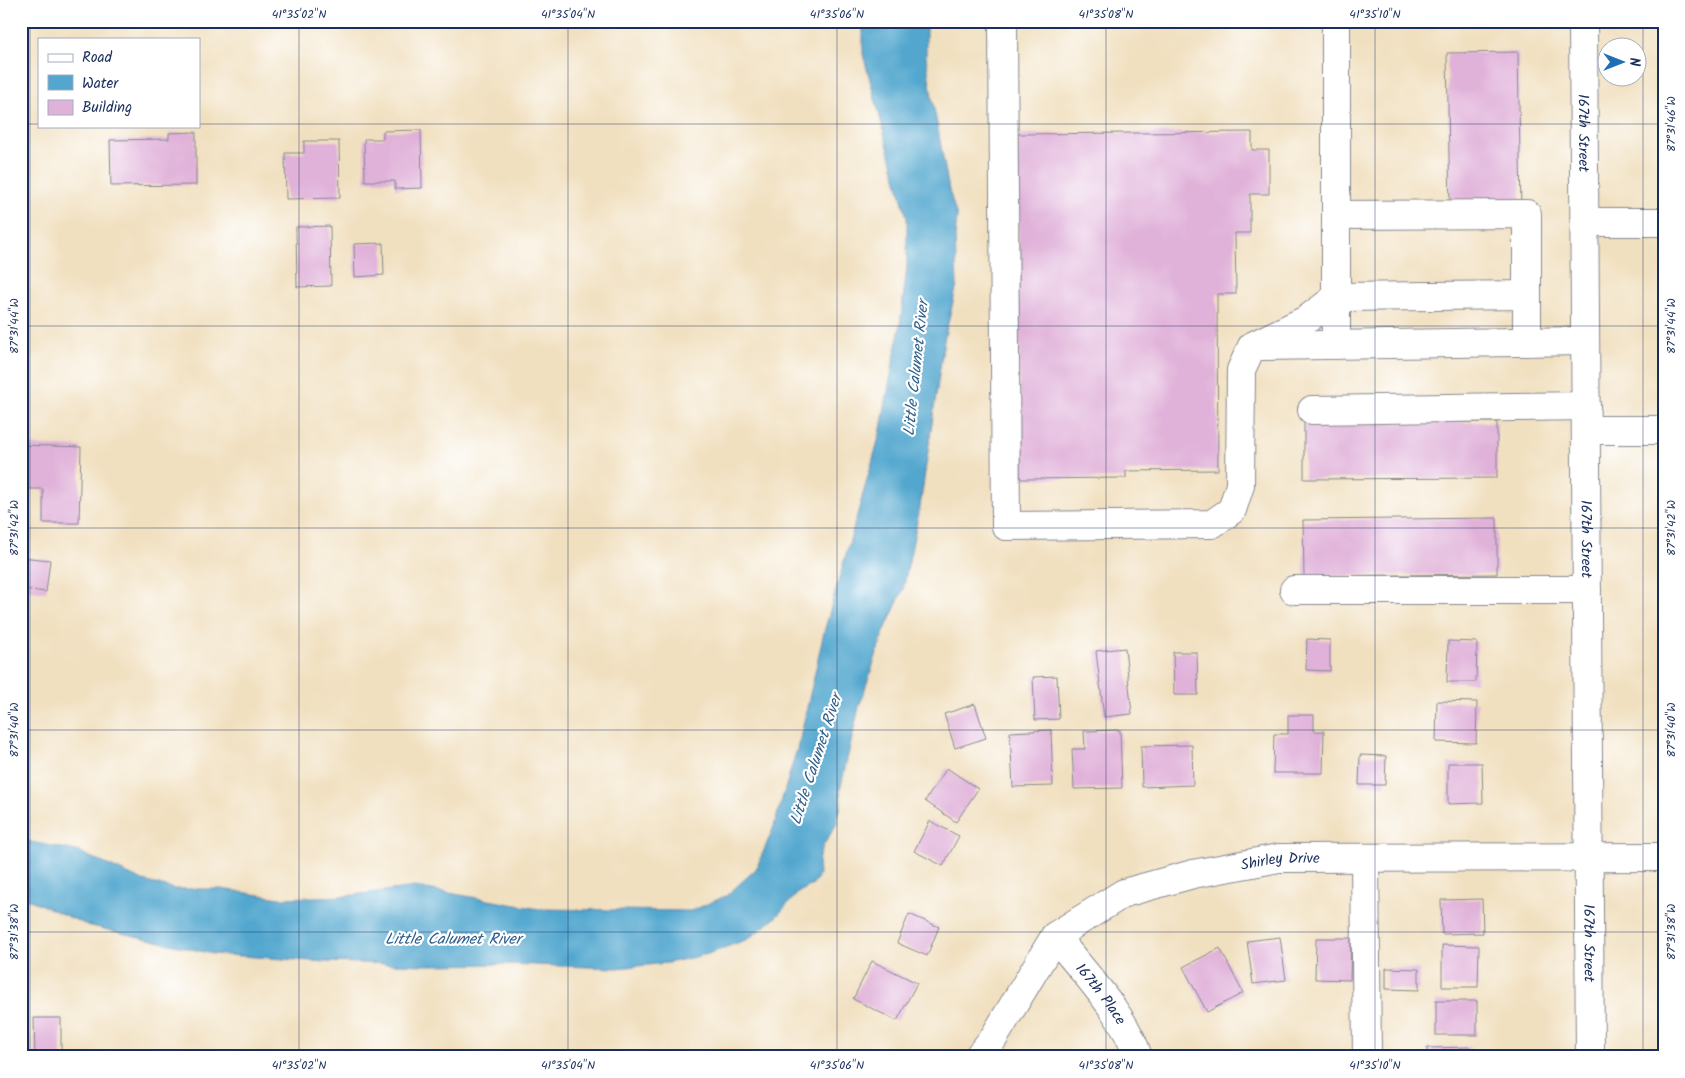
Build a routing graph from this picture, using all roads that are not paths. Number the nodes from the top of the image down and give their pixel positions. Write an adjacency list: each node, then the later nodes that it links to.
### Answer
1 (1003, 21): 12 (street)
2 (1336, 21): 4 (street)
3 (1583, 21): 5 (street, 167th Street)
4 (1336, 215): 7 (street); 8 (street)
5 (1585, 222): 6 (street); 9 (street, 167th Street)
6 (1664, 222)
7 (1526, 295): 8 (street); 10 (street)
8 (1337, 296): 11 (street); 12 (street)
9 (1585, 341): 10 (street); 14 (street, 167th Street)
10 (1528, 342): 11 (street)
11 (1336, 345): 12 (street)
12 (1252, 346)
13 (1312, 410): 14 (street)
14 (1586, 418): 15 (street); 17 (street, 167th Street)
15 (1664, 430)
16 (1294, 590): 17 (street)
17 (1586, 590): 18 (street, 167th Street)
18 (1588, 857): 19 (street, Shirley Drive); 20 (street, Shirley Drive); 25 (street, 167th Street)
19 (1664, 857)
20 (1365, 858): 21 (street, Shirley Drive); 24 (street)
21 (1055, 936): 22 (street, Shirley Drive); 23 (street, 167th Place)
22 (978, 1057)
23 (1138, 1057)
24 (1367, 1057)
25 (1590, 1057)

